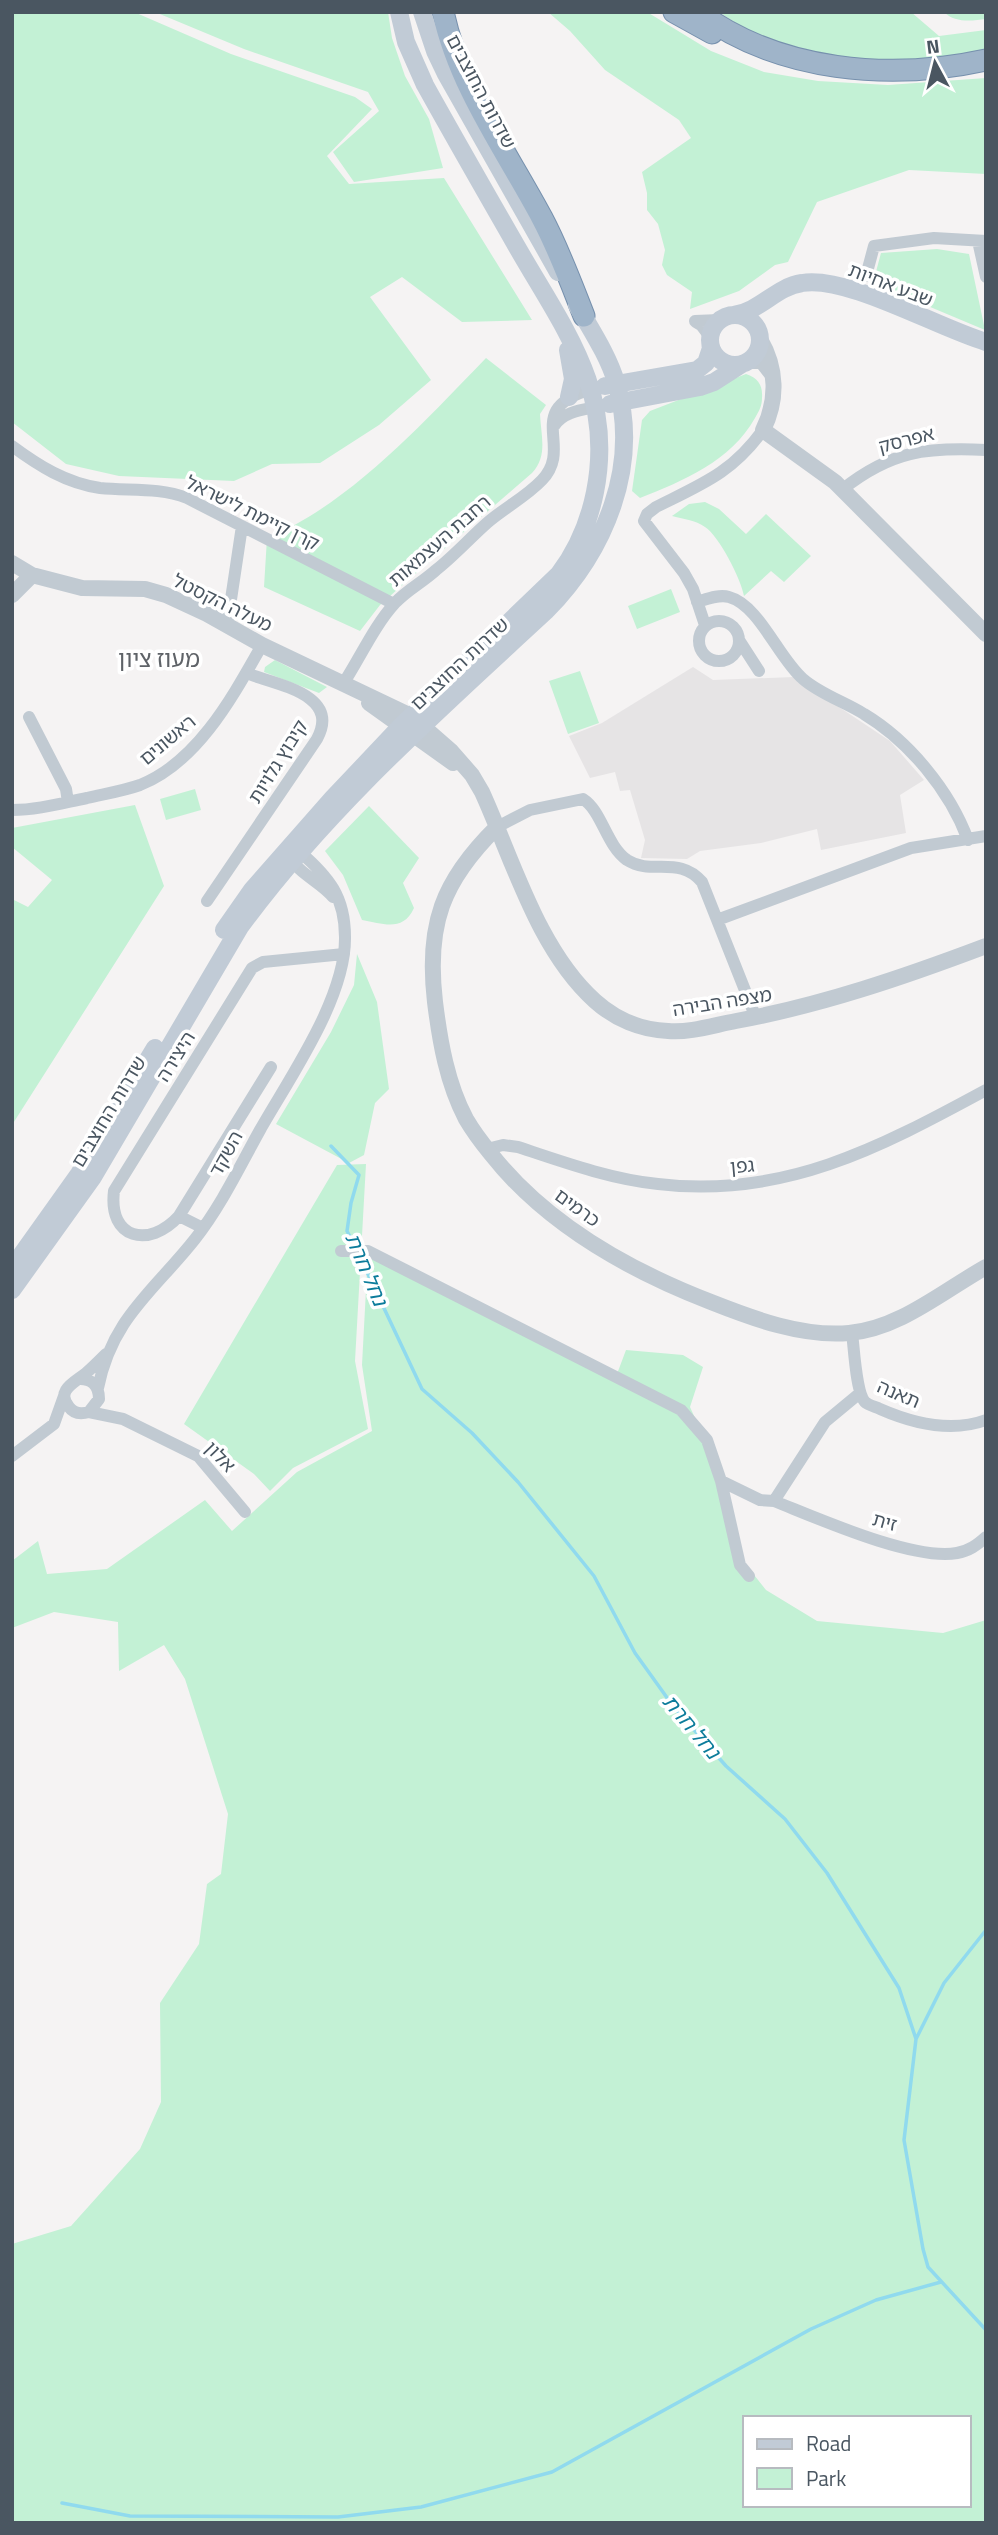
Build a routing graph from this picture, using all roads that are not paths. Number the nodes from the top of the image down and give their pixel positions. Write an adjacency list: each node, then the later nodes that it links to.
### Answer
1 (399, 12): 14 (main road, שדרות החוצבים)
2 (422, 12): 12 (main road, שדרות החוצבים)
3 (443, 12): 12 (highway)
4 (674, 12): 7 (highway)
5 (698, 12): 7 (highway)
6 (986, 60): 7 (highway)
7 (824, 64)
8 (982, 241): 9 (street); 10 (street)
9 (866, 276)
10 (986, 277)
11 (780, 291): 13 (main road, שבע אחיות); 15 (main road); 17 (main road, שבע אחיות)
12 (584, 317): 18 (main road, שדרות החוצבים)
13 (727, 318): 15 (main road); 16 (main road)
14 (564, 329): 23 (main road, שדרות החוצבים); 25 (main road)
15 (760, 337): 19 (main road); 22 (street)
16 (711, 342): 19 (main road); 20 (main road)
17 (986, 342)
18 (603, 352): 20 (main road); 21 (main road, שדרות החוצבים)
19 (745, 362): 22 (street); 24 (main road)
20 (663, 376): 21 (main road)
21 (617, 383): 23 (main road); 26 (main road, שדרות החוצבים)
22 (774, 384): 29 (street)
23 (592, 389): 25 (street); 27 (main road, שדרות החוצבים)
24 (653, 396): 26 (main road); 30 (main road)
25 (569, 397): 28 (street, רחבת העצמאות)
26 (620, 402): 27 (main road); 30 (main road, שדרות החוצבים)
27 (596, 407): 28 (street); 49 (main road, שדרות החוצבים)
28 (552, 429): 39 (street, רחבת העצמאות)
29 (763, 430): 33 (street); 38 (street)
30 (624, 436): 49 (main road, שדרות החוצבים)
31 (12, 446): 34 (street, קרן קיימת לישראל)
32 (986, 450): 33 (street, אפרסק)
33 (843, 489): 42 (street)
34 (242, 526): 39 (street, קרן קיימת לישראל); 41 (street)
35 (12, 564): 36 (street, מעלה הקסטל)
36 (32, 575): 37 (street); 41 (street, מעלה הקסטל)
37 (12, 595)
38 (697, 602): 40 (street); 54 (street)
39 (394, 604): 47 (street, רחבת העצמאות)
40 (705, 625): 43 (street); 43 (street)
41 (227, 626): 44 (street, מעלה הקסטל)
42 (986, 634)
43 (739, 640): 45 (street)
44 (262, 645): 46 (street, ראשונים); 47 (street, מעלה הקסטל)
45 (759, 671)
46 (246, 673): 50 (street, ראשונים); 56 (street, קיבוץ גלויות)
47 (346, 685): 49 (street, מעלה הקסטל)
48 (29, 717): 50 (street)
49 (412, 725): 52 (street, מצפה הבירה); 55 (main road, שדרות החוצבים)
50 (68, 802): 51 (street, ראשונים)
51 (12, 810)
52 (497, 827): 57 (street); 60 (street, מצפה הבירה); 63 (street, כרמים)
53 (986, 836): 54 (street)
54 (968, 840): 57 (street)
55 (293, 854): 59 (street); 68 (main road, שדרות החוצבים); 69 (main road, שדרות החוצבים)
56 (207, 901)
57 (717, 920): 60 (street)
58 (986, 946): 60 (street, מצפה הבירה)
59 (344, 954): 64 (street, היצירה); 65 (street, השקד)
60 (756, 1017)
61 (271, 1067): 64 (street, היצירה)
62 (986, 1090): 63 (street, גפן)
63 (488, 1150): 70 (street, כרמים)
64 (179, 1216): 65 (street)
65 (203, 1228): 71 (street, השקד)
66 (341, 1251): 81 (street)
67 (986, 1267): 70 (street, כרמים)
68 (12, 1268)
69 (12, 1290)
70 (852, 1333): 74 (street, תאנה)
71 (107, 1352): 72 (street, השקד); 73 (street, השקד)
72 (78, 1379): 73 (street); 75 (street)
73 (99, 1390): 76 (street); 77 (street, אלון)
74 (860, 1393): 78 (street, תאנה); 82 (street)
75 (64, 1396): 76 (street); 79 (street)
76 (86, 1412): 77 (street, אלון); 79 (street)
77 (123, 1419): 83 (street, אלון)
78 (986, 1420)
79 (54, 1424): 80 (street)
80 (12, 1456)
81 (721, 1481): 82 (street, זית); 85 (street)
82 (774, 1501): 84 (street, זית)
83 (244, 1512)
84 (986, 1538)
85 (749, 1576)

